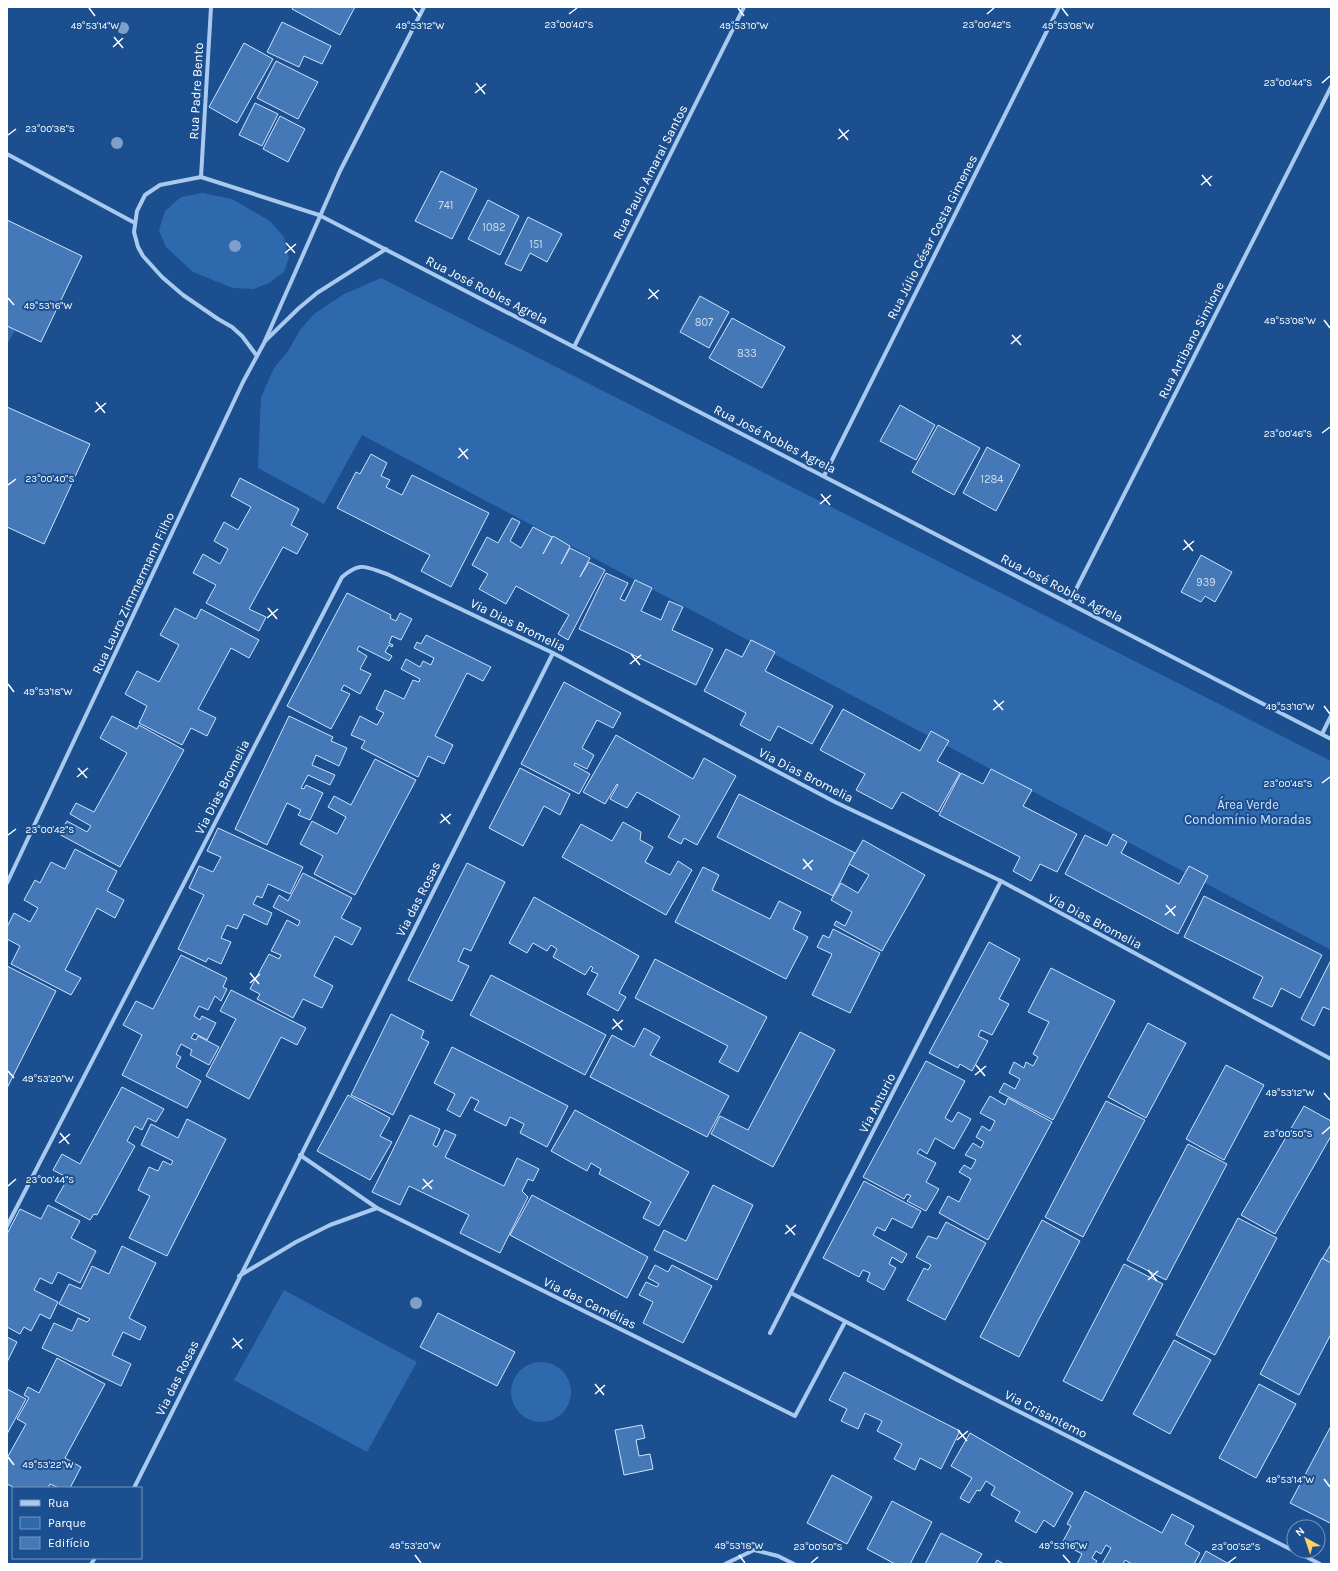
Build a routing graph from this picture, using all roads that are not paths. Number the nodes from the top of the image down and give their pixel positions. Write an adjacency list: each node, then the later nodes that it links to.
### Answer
1 (211, 7): 7 (street, Rua Padre Bento)
2 (424, 7): 8 (street, Rua Lauro Zimmermann Filho)
3 (744, 7): 12 (street, Rua Paulo Amaral Santos)
4 (1059, 7): 14 (street, Rua Júlio César Costa Gimenes)
5 (1331, 87): 15 (street, Rua Artibano Simione)
6 (7, 154): 9 (street)
7 (201, 177): 8 (street, Rua José Robles Agrela); 9 (street)
8 (320, 215): 10 (street, Rua José Robles Agrela); 11 (street, Rua Lauro Zimmermann Filho)
9 (135, 223): 13 (street)
10 (386, 249): 11 (street, Rua Lauro Zimmermann Filho); 12 (street, Rua José Robles Agrela)
11 (264, 342): 13 (street, Rua Lauro Zimmermann Filho)
12 (574, 347): 14 (street, Rua José Robles Agrela)
13 (257, 356): 21 (street, Rua Lauro Zimmermann Filho)
14 (824, 476): 15 (street, Rua José Robles Agrela)
15 (1069, 603): 18 (street, Rua José Robles Agrela)
16 (553, 653): 20 (street, Via Dias Bromelia); 23 (street, Via das Rosas); 25 (street, Via Dias Bromelia)
17 (1331, 716): 18 (street)
18 (1322, 734): 19 (street, Rua José Robles Agrela)
19 (1331, 739)
20 (1001, 881): 22 (street, Via Dias Bromelia); 27 (street, Via Anturio)
21 (7, 883)
22 (1331, 1059)
23 (300, 1155): 24 (street, Via das Camélias); 26 (street, Via das Rosas)
24 (376, 1208): 26 (street); 28 (street, Via das Camélias)
25 (7, 1226)
26 (239, 1276): 30 (street, Via das Rosas)
27 (790, 1293): 28 (street, Via Crisantemo); 29 (street, Via Anturio)
28 (845, 1322): 31 (street, Via Crisantemo)
29 (770, 1333)
30 (134, 1487)
31 (1286, 1547)
32 (1310, 1559): 35 (street, Via Crisantemo)
33 (725, 1564): 34 (street)
34 (794, 1564)
35 (1320, 1564)

